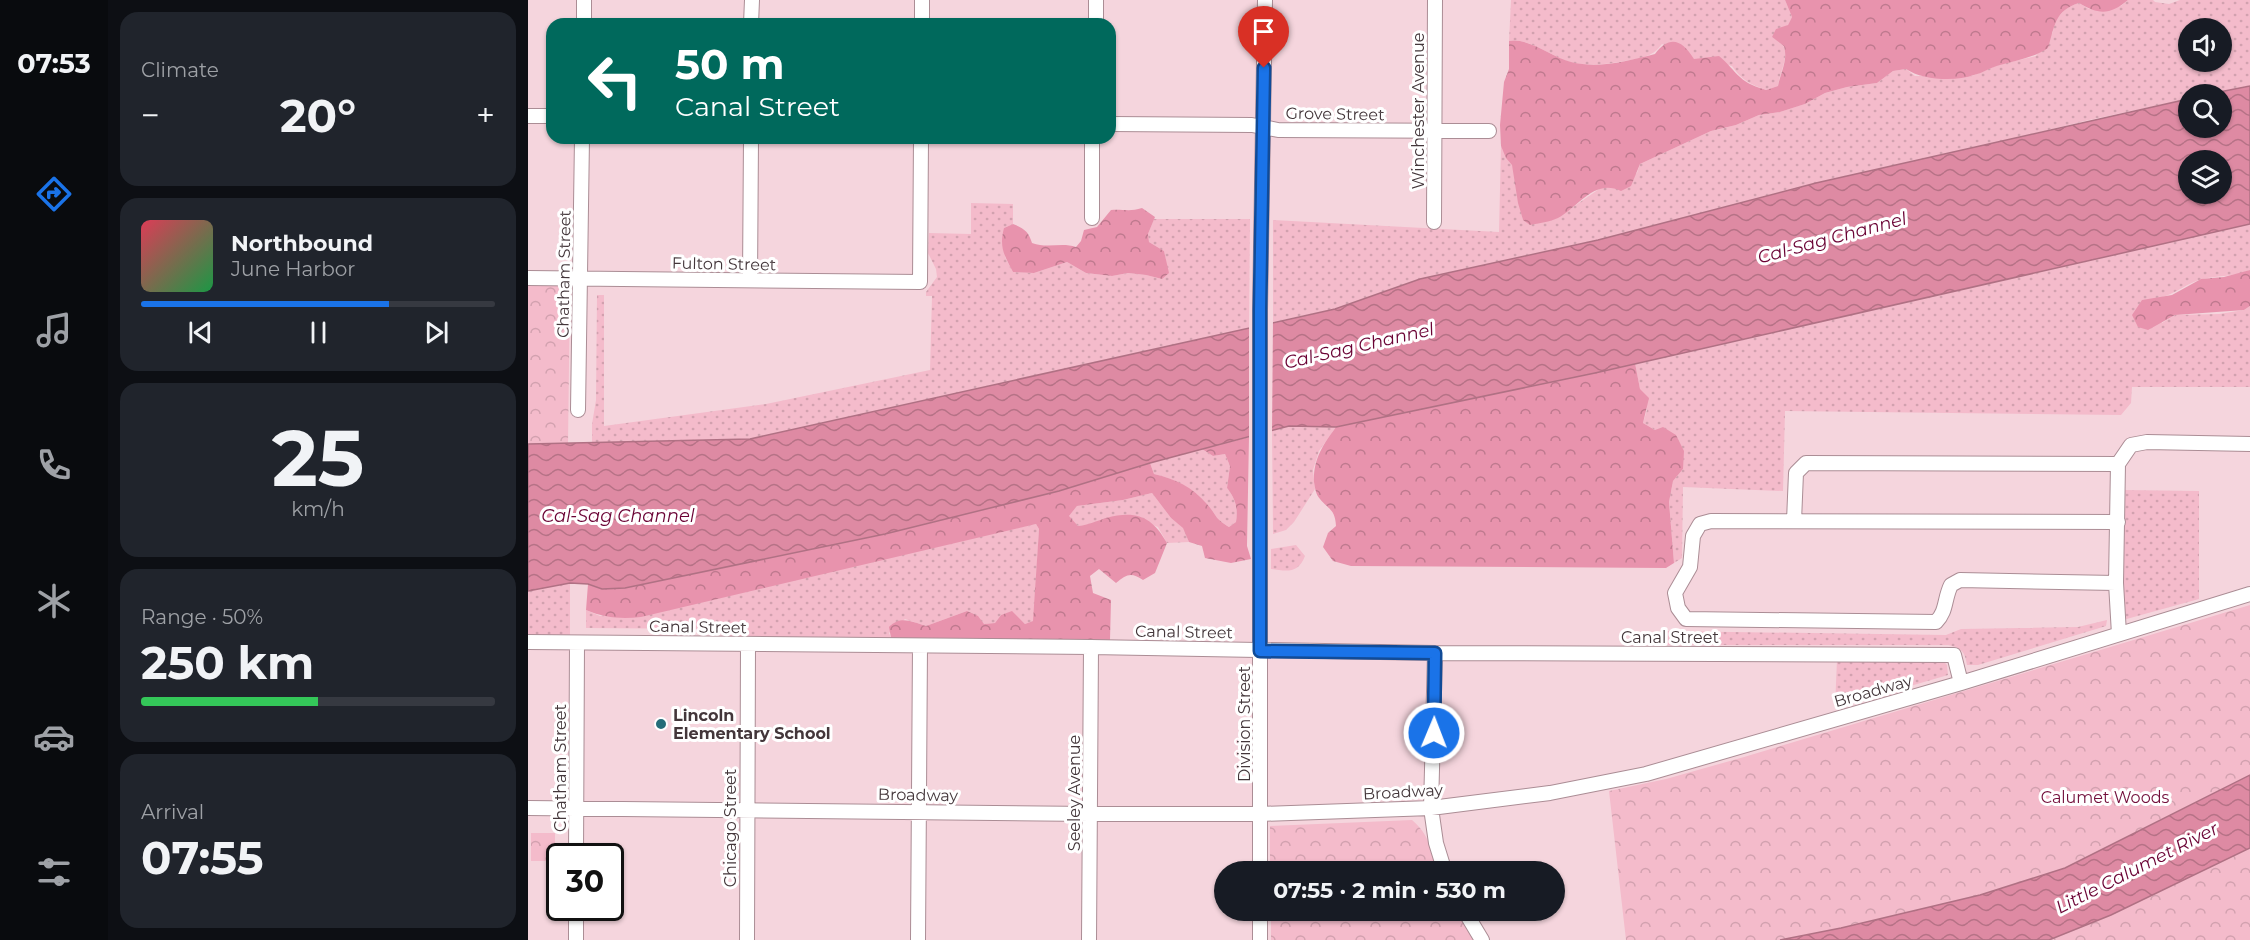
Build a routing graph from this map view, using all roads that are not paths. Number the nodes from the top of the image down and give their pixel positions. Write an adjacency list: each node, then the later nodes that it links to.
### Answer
1 (584, 0): 7 (street)
2 (752, 0): 8 (street)
3 (922, 0): 9 (street)
4 (1096, 0): 10 (street)
5 (1264, 0): 14 (street, Division Street)
6 (1435, 0): 15 (street, Winchester Avenue)
7 (584, 18)
8 (751, 18)
9 (922, 18)
10 (1096, 18)
11 (528, 116): 12 (street)
12 (546, 117)
13 (1116, 124): 14 (street, Grove Street)
14 (1263, 127): 15 (street, Grove Street); 39 (street, Division Street)
15 (1434, 131): 16 (street, Grove Street); 22 (street, Winchester Avenue)
16 (1488, 131)
17 (582, 144): 24 (street, Chatham Street)
18 (751, 144): 25 (street)
19 (921, 144): 25 (street, Fulton Street)
20 (1092, 144): 21 (street)
21 (1092, 218)
22 (1434, 222)
23 (528, 278): 24 (street, Fulton Street)
24 (581, 278): 25 (street, Fulton Street); 26 (street, Chatham Street)
25 (750, 280)
26 (578, 410)
27 (2250, 444): 28 (street)
28 (2118, 464): 29 (street); 30 (street)
29 (1794, 521): 30 (street); 31 (street)
30 (2118, 522): 31 (street)
31 (2116, 583): 33 (street)
32 (2250, 594): 33 (street, Broadway)
33 (2118, 634): 41 (street, Broadway)
34 (528, 642): 35 (street, Canal Street)
35 (577, 643): 36 (street, Canal Street); 43 (street, Chatham Street)
36 (748, 644): 37 (street, Canal Street); 45 (street, Chicago Street)
37 (920, 646): 38 (street, Canal Street); 46 (street)
38 (1091, 647): 39 (street, Canal Street); 47 (street, Seeley Avenue)
39 (1260, 651): 40 (street, Canal Street); 48 (street, Division Street)
40 (1435, 653): 41 (street, Canal Street); 44 (street)
41 (1961, 683): 44 (street, Broadway)
42 (528, 808): 43 (street, Broadway)
43 (576, 808): 45 (street, Broadway); 49 (street, Chatham Street)
44 (1431, 808): 48 (street, Broadway); 51 (street)
45 (746, 809): 46 (street, Broadway); 56 (street, Chicago Street)
46 (919, 812): 47 (street, Broadway); 57 (street)
47 (1090, 814): 48 (street, Broadway); 58 (street, Seeley Avenue)
48 (1260, 814): 50 (street, Division Street)
49 (576, 843)
50 (1260, 861)
51 (1442, 861)
52 (576, 921): 55 (street)
53 (1260, 921): 59 (street)
54 (1471, 921): 60 (street)
55 (576, 940)
56 (747, 940)
57 (918, 940)
58 (1089, 940)
59 (1260, 940)
60 (1482, 940)

